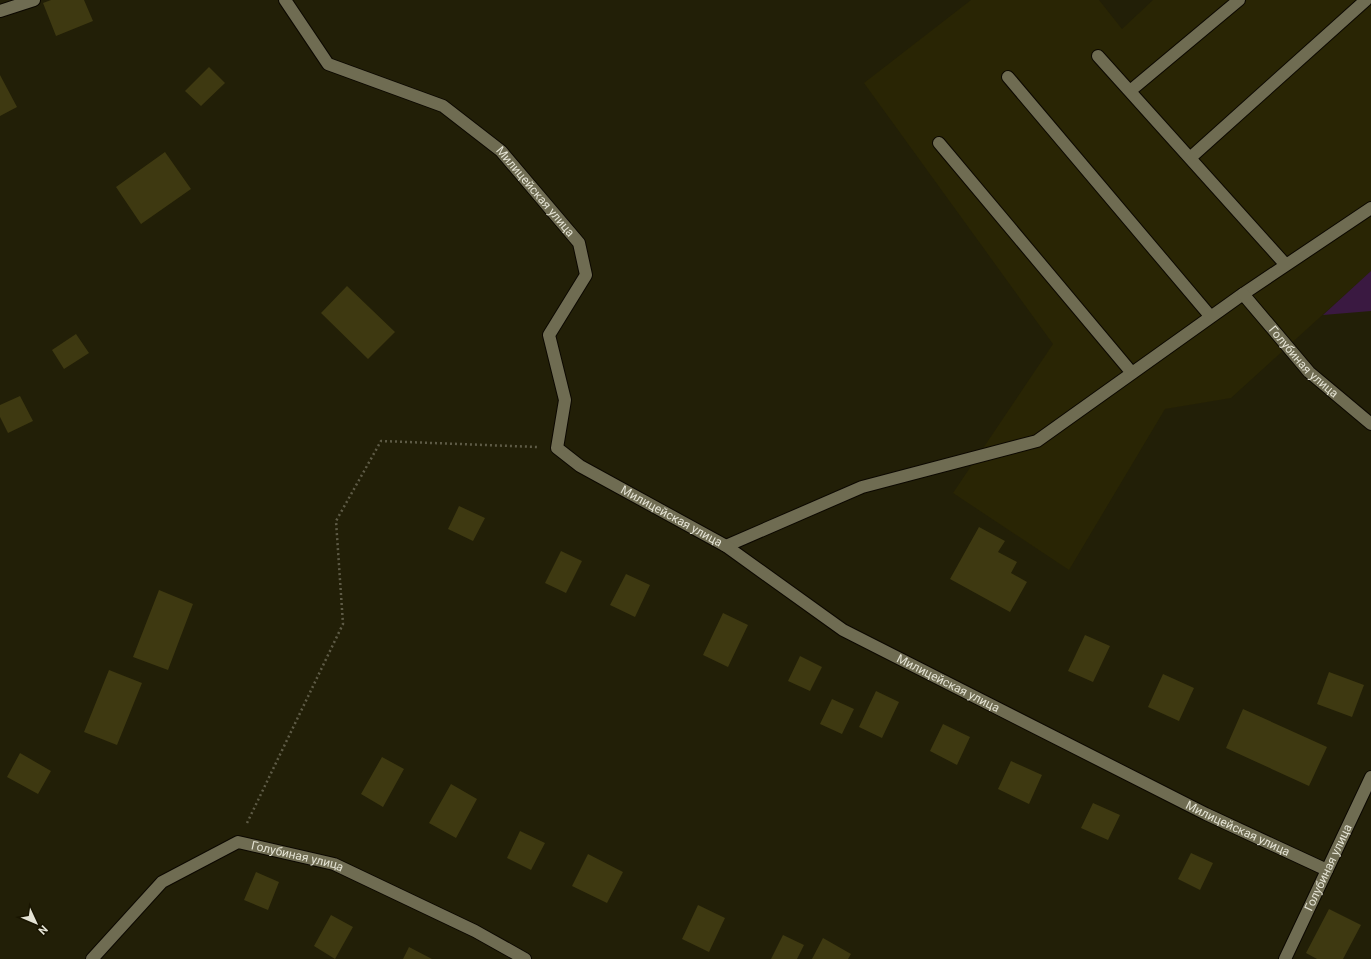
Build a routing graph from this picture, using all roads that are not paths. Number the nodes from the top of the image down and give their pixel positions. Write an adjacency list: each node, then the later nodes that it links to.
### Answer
1 (34, 0): 5 (street)
2 (285, 0): 17 (street, Милицейская улица)
3 (1239, 0): 8 (street)
4 (1366, 0): 10 (street)
5 (0, 11)
6 (1098, 56): 8 (street)
7 (1008, 77): 14 (street)
8 (1130, 91): 10 (street)
9 (939, 144): 15 (street)
10 (1190, 158): 12 (street)
11 (1371, 208): 12 (street)
12 (1286, 265): 13 (street)
13 (1243, 294): 14 (street); 16 (street, Голубиная улица)
14 (1211, 317): 15 (street)
15 (1132, 373): 17 (street)
16 (1371, 424)
17 (726, 546): 19 (street, Милицейская улица)
18 (1371, 777): 19 (street, Голубиная улица)
19 (1327, 870): 22 (street, Голубиная улица)
20 (92, 959): 21 (street, Голубиная улица)
21 (525, 959)
22 (1285, 959)

